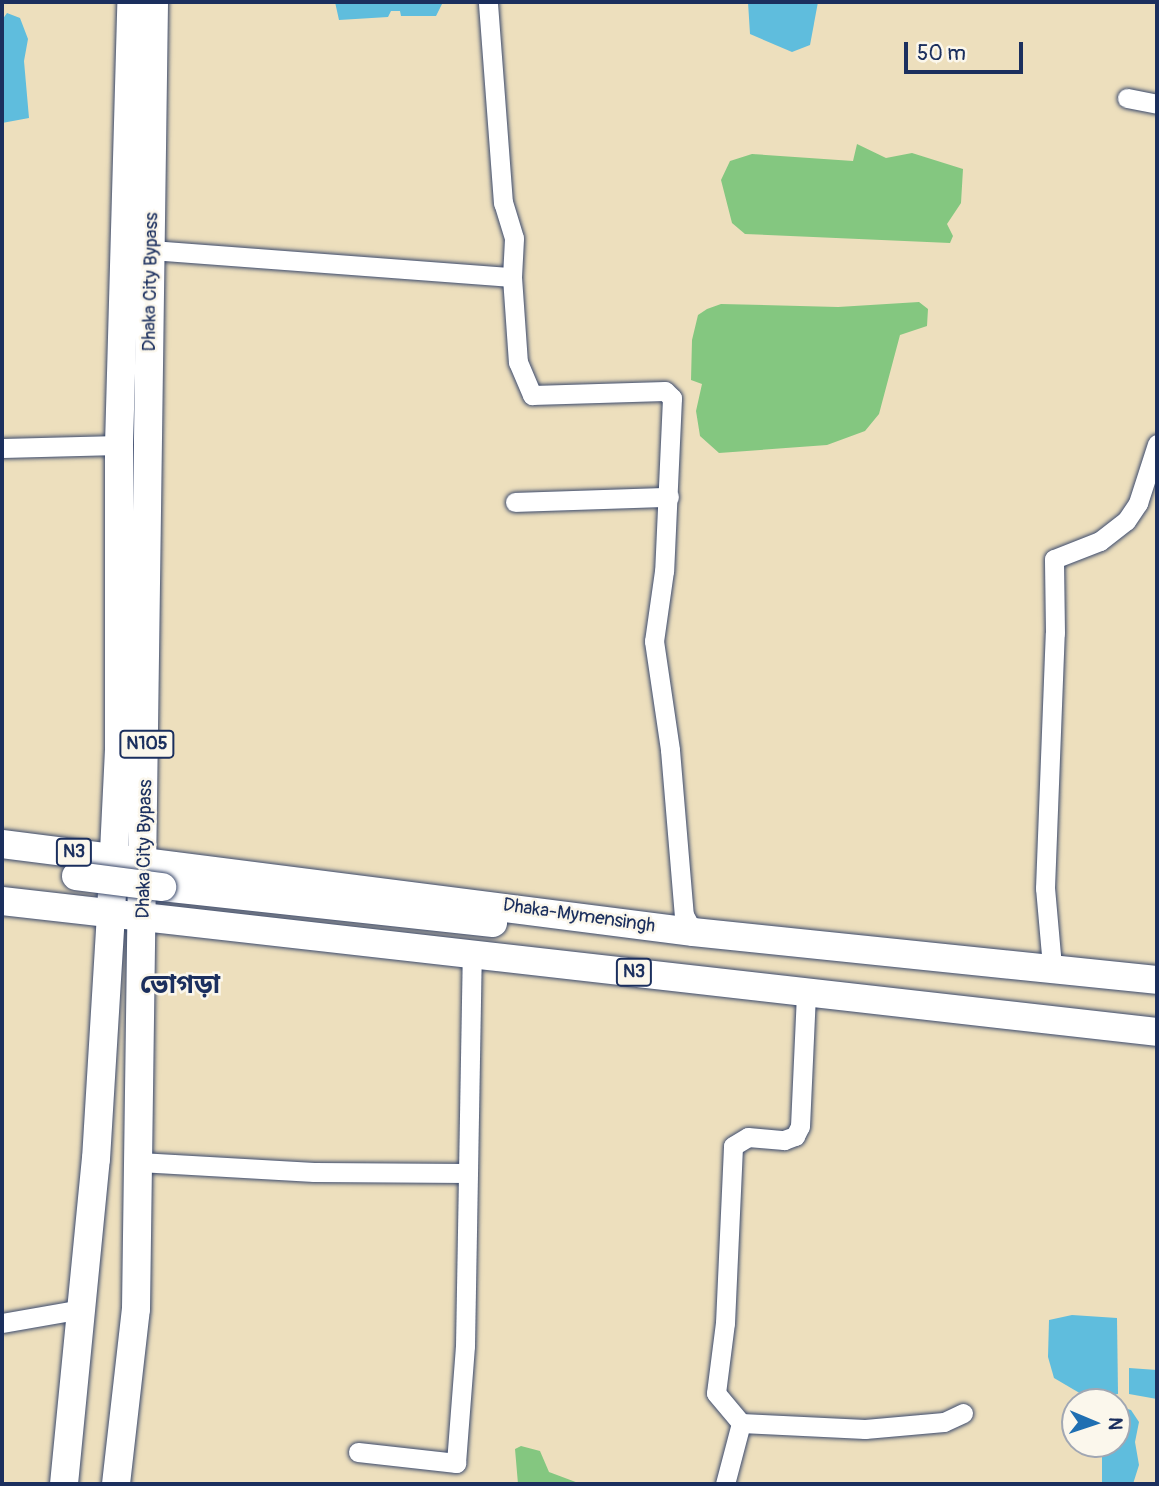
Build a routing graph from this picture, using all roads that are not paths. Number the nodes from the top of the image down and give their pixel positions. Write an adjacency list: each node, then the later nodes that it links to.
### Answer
1 (131, 2): 9 (highway, Dhaka City Bypass)
2 (154, 2): 6 (highway, Dhaka City Bypass / N105)
3 (488, 2): 7 (street)
4 (1127, 98): 5 (street)
5 (1157, 104)
6 (151, 250): 7 (street); 15 (highway, Dhaka City Bypass / N105)
7 (512, 277): 11 (street)
8 (1157, 444): 22 (street)
9 (119, 445): 10 (street); 14 (highway, Dhaka City Bypass)
10 (2, 448)
11 (668, 497): 12 (street); 20 (street)
12 (515, 502)
13 (2, 844): 14 (highway, Dhaka-Mymensingh / N3)
14 (114, 857): 15 (highway, Dhaka-Mymensingh / N3); 18 (highway, Dhaka City Bypass)
15 (145, 860): 19 (highway, Dhaka City Bypass / N105); 20 (highway, Dhaka-Mymensingh / N3)
16 (75, 876): 25 (highway, bridge)
17 (2, 901): 18 (highway, N3)
18 (111, 913): 19 (highway, N3); 29 (highway, Dhaka City Bypass)
19 (143, 916): 21 (highway, N3); 27 (highway, Dhaka City Bypass / N105)
20 (693, 932): 22 (highway, Dhaka-Mymensingh / N3)
21 (472, 952): 24 (highway, N3); 28 (street)
22 (1052, 966): 23 (highway, Dhaka-Mymensingh / N3)
23 (1157, 980)
24 (806, 992): 26 (highway, N3); 32 (street)
25 (1157, 998)
26 (1157, 1032)
27 (139, 1162): 28 (street); 35 (highway, Dhaka City Bypass / N105)
28 (468, 1172): 33 (street)
29 (82, 1309): 30 (street); 34 (highway, Dhaka City Bypass)
30 (2, 1323)
31 (963, 1413): 32 (street)
32 (741, 1423): 36 (street)
33 (358, 1452)
34 (64, 1484)
35 (116, 1484)
36 (725, 1484)

